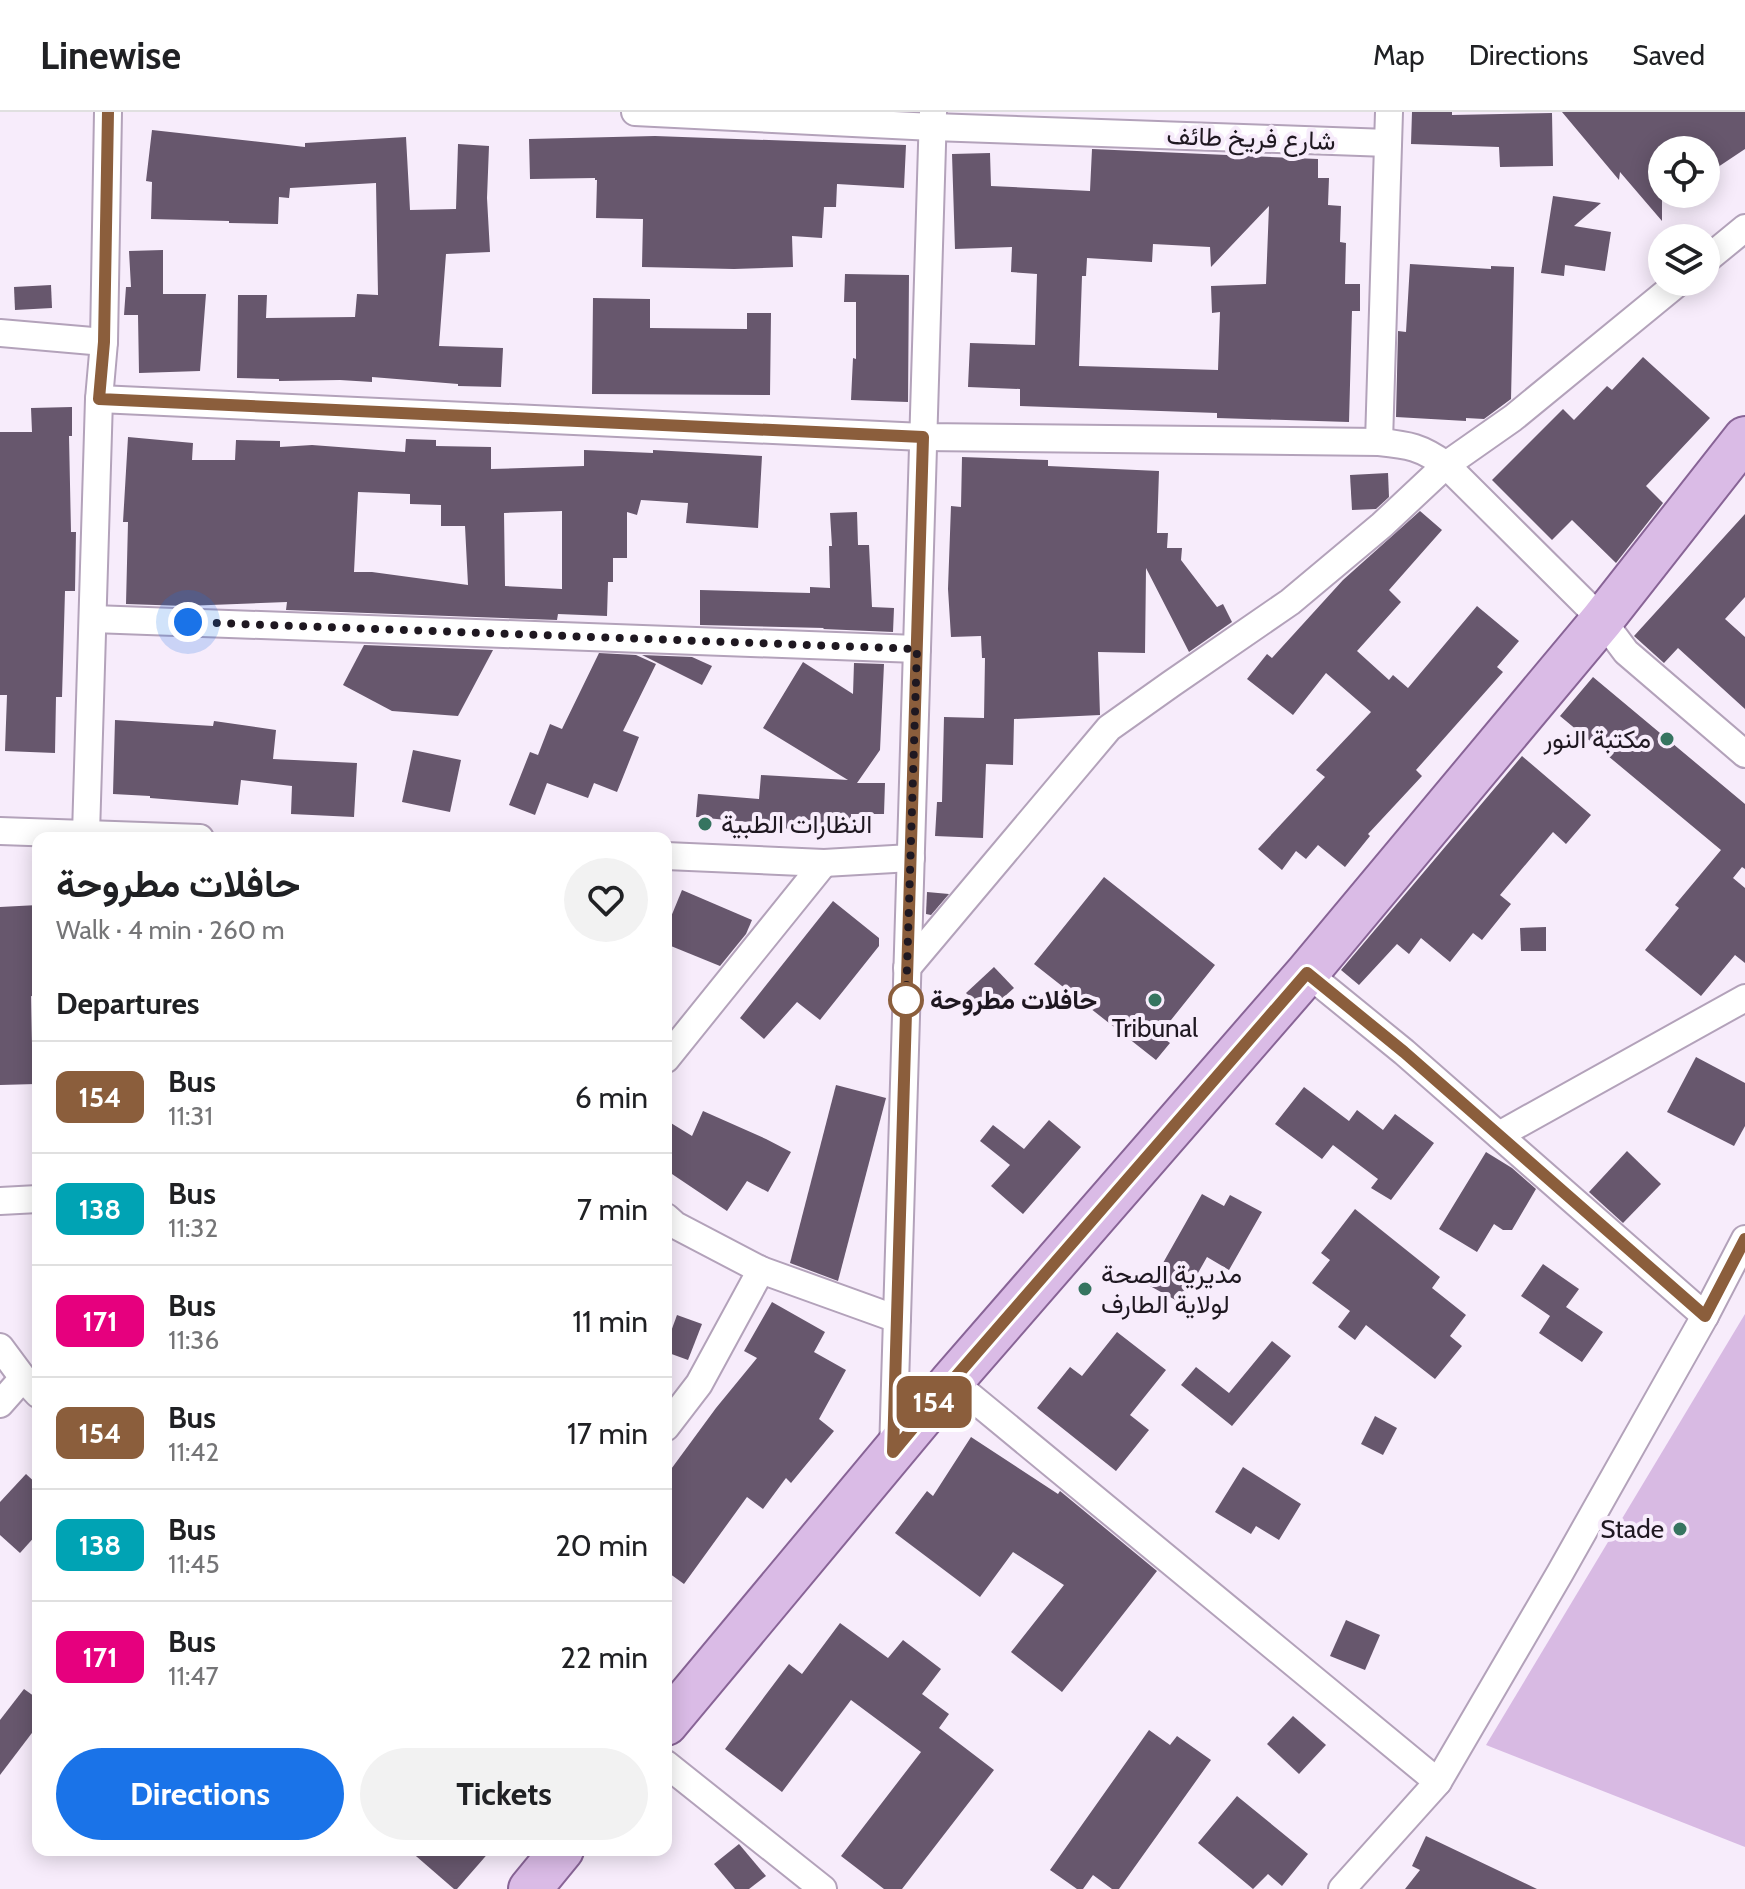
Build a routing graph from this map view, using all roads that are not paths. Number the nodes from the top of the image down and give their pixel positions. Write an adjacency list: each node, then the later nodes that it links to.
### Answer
1 (108, 112): 10 (street)
2 (635, 112): 4 (street, شارع فريخ طائف)
3 (1389, 112): 5 (street)
4 (933, 119): 5 (street, شارع فريخ طائف); 12 (street)
5 (1388, 143): 14 (street)
6 (1745, 228): 7 (street)
7 (1720, 249)
8 (1662, 296): 15 (street)
9 (0, 333): 10 (street)
10 (104, 342): 11 (street)
11 (99, 399): 12 (street); 16 (street)
12 (923, 437): 14 (street); 18 (street)
13 (1745, 438): 17 (main road)
14 (1379, 442): 15 (street)
15 (1446, 465): 17 (street); 26 (street)
16 (93, 619): 18 (street); 21 (street)
17 (1602, 620): 19 (street); 27 (main road)
18 (917, 649): 24 (street)
19 (1745, 754)
20 (0, 831): 22 (street)
21 (86, 832)
22 (32, 833)
23 (672, 856): 25 (street)
24 (911, 858): 25 (street); 26 (street)
25 (824, 863): 29 (street)
26 (907, 968): 37 (street)
27 (1307, 973): 30 (street); 39 (main road)
28 (1745, 998): 30 (street)
29 (672, 1052)
30 (1499, 1135): 36 (street)
31 (32, 1199): 32 (street)
32 (0, 1201)
33 (672, 1222): 35 (street)
34 (1745, 1239): 36 (street)
35 (761, 1270): 37 (street); 42 (street)
36 (1705, 1316): 46 (street)
37 (897, 1319): 43 (street)
38 (0, 1347): 40 (street)
39 (952, 1381): 43 (main road); 46 (street)
40 (31, 1386): 41 (street)
41 (0, 1404)
42 (672, 1419)
43 (893, 1452): 44 (main road)
44 (672, 1717)
45 (672, 1769): 49 (street)
46 (1438, 1782): 50 (street)
47 (557, 1856): 48 (main road)
48 (530, 1889)
49 (823, 1889)
50 (1342, 1889)

